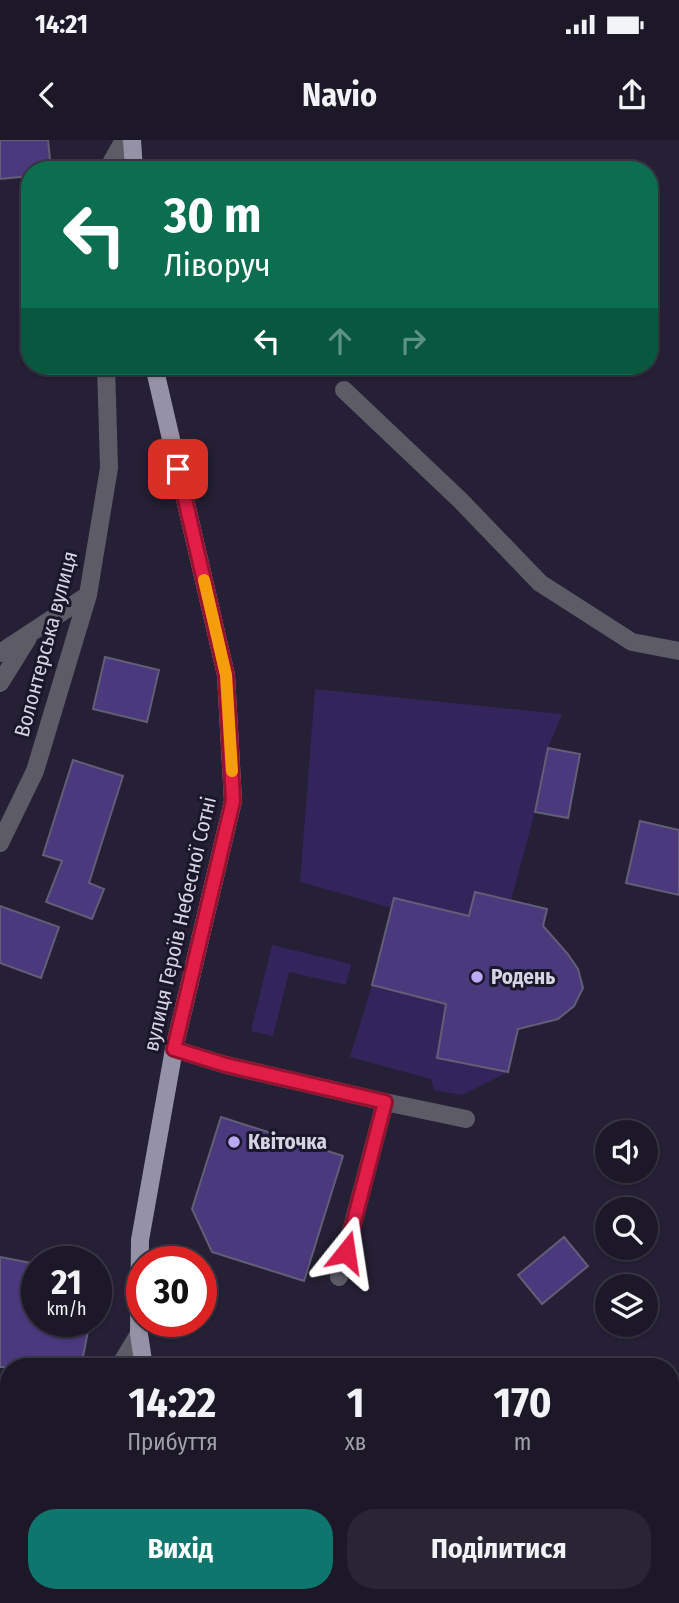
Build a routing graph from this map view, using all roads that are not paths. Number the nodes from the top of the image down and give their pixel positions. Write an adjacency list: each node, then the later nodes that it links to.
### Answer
1 (124, 140): 3 (street)
2 (132, 140): 4 (main road)
3 (112, 161)
4 (133, 161)
5 (106, 375): 8 (street, Волонтерська вулиця)
6 (156, 375): 14 (main road, вулиця Героїв Небесної Сотні)
7 (344, 390): 10 (street)
8 (88, 595): 9 (street); 13 (street, Волонтерська вулиця)
9 (31, 632): 11 (street); 12 (street)
10 (679, 651)
11 (0, 653)
12 (0, 683)
13 (0, 843)
14 (174, 1049): 15 (street); 17 (main road, вулиця Героїв Небесної Сотні)
15 (385, 1102): 16 (street); 18 (street)
16 (466, 1119)
17 (140, 1246)
18 (339, 1277)
19 (137, 1337): 21 (street)
20 (139, 1337): 22 (main road, вулиця Героїв Небесної Сотні)
21 (124, 1358)
22 (143, 1358)

